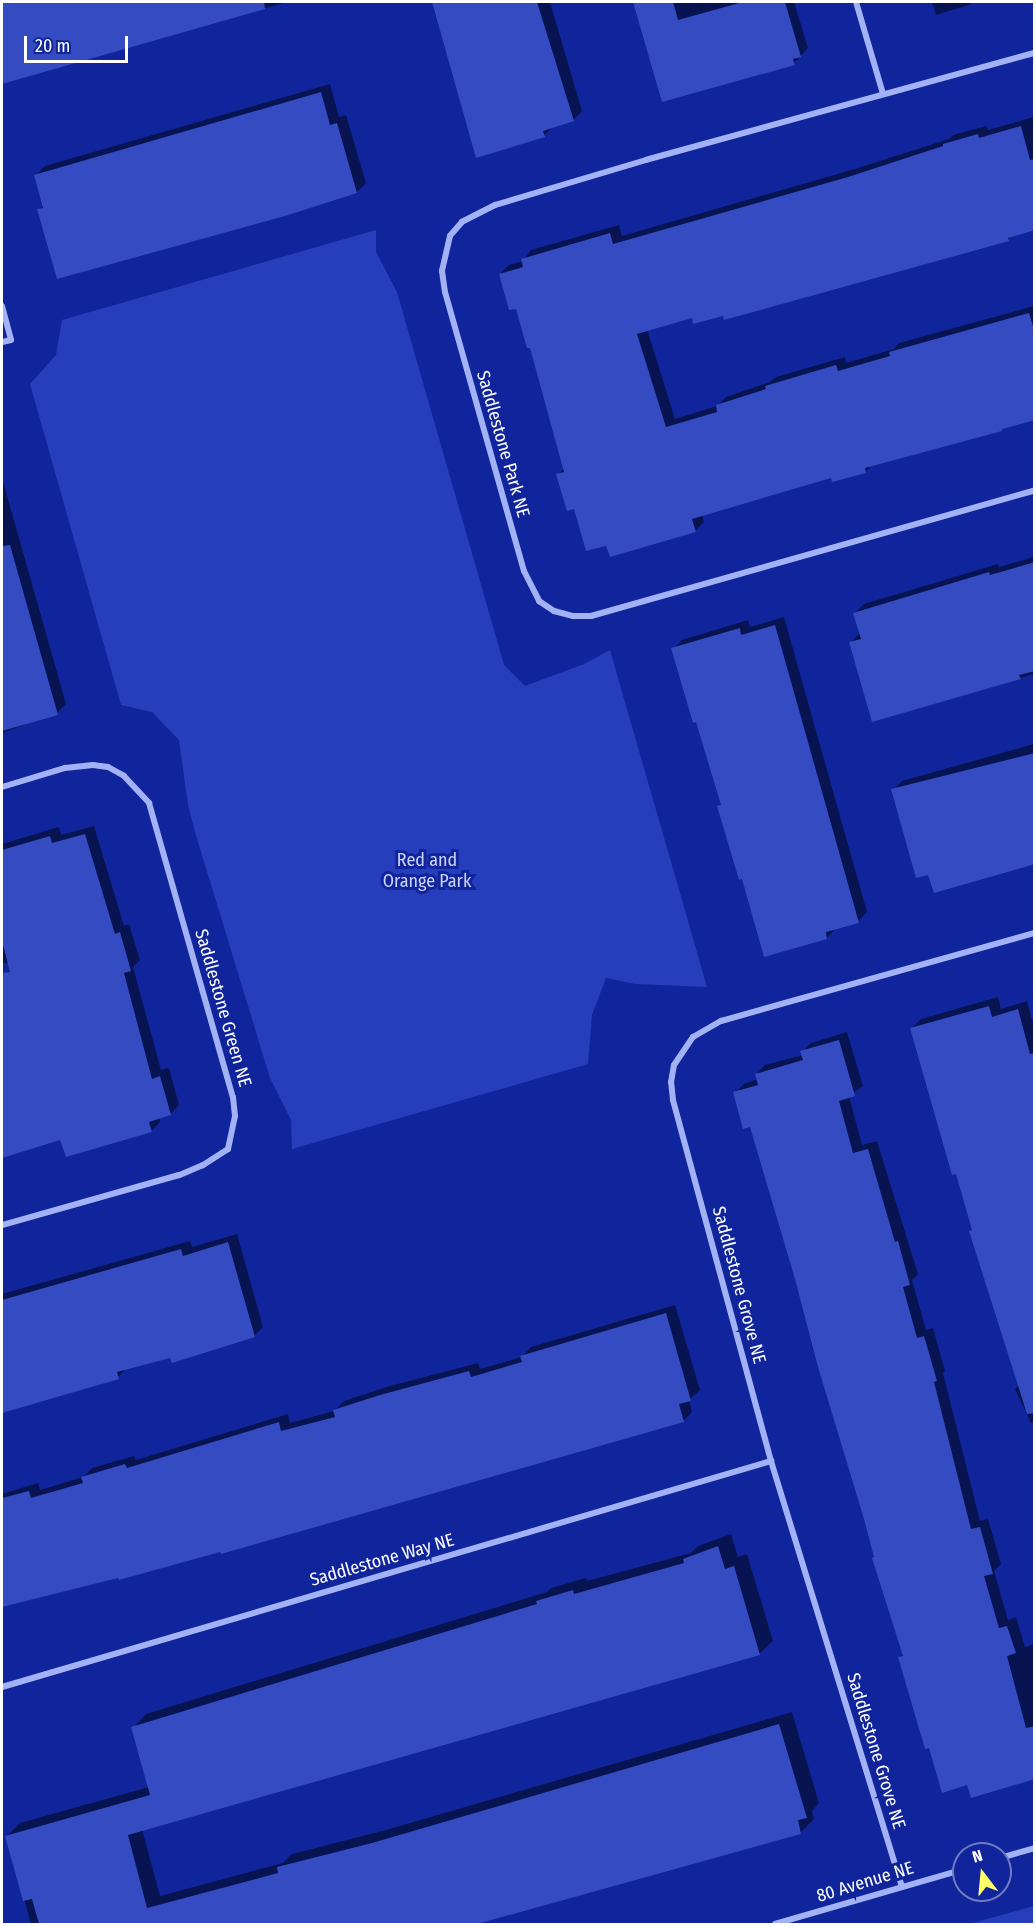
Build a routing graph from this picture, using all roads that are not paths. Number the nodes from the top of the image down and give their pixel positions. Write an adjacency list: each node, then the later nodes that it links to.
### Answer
1 (856, 2): 3 (street)
2 (1035, 53): 3 (street)
3 (883, 94): 6 (street, Saddlestone Park NE)
4 (2, 306): 5 (street)
5 (2, 342)
6 (1035, 491)
7 (2, 787): 9 (street, Saddlestone Green NE)
8 (1035, 933): 10 (street, Saddlestone Grove NE)
9 (2, 1225)
10 (771, 1461): 11 (street, Saddlestone Way NE); 15 (street, Saddlestone Grove NE)
11 (2, 1688)
12 (1035, 1848): 13 (street)
13 (1012, 1855)
14 (952, 1872): 15 (street, 80 Avenue NE)
15 (902, 1887): 16 (street, 80 Avenue NE)
16 (775, 1924)

